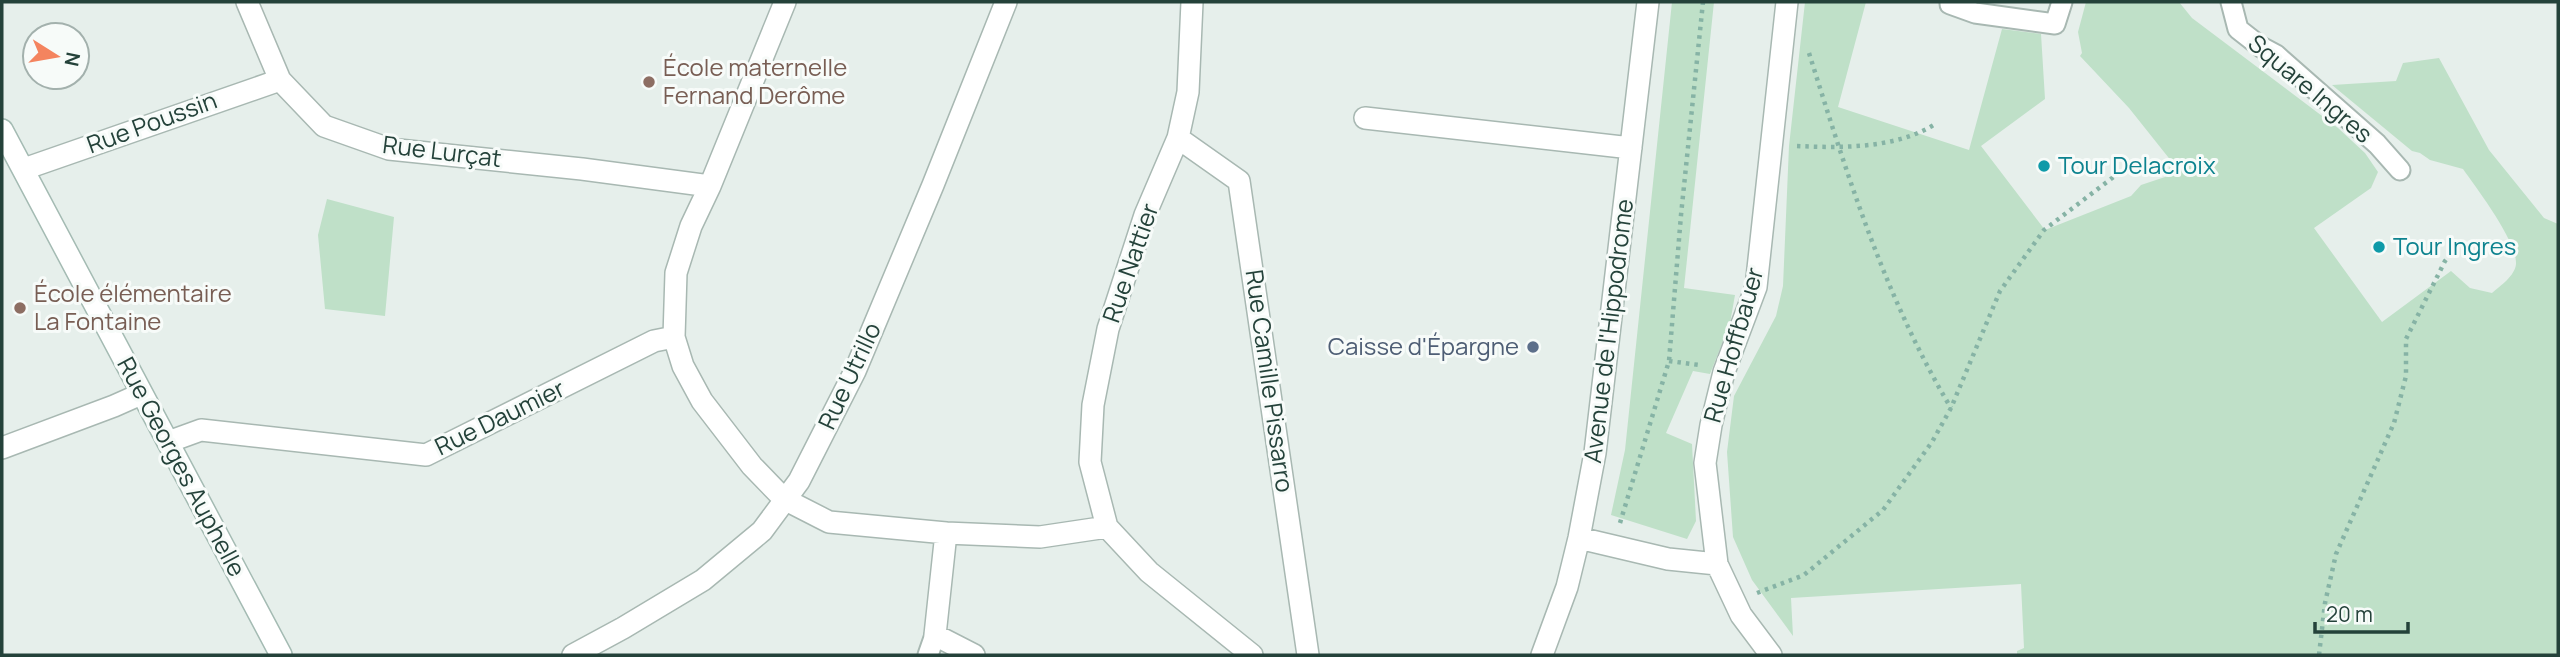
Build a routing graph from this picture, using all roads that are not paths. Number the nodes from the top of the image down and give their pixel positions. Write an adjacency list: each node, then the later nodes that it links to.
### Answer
1 (247, 2): 10 (street, Rue Lurçat)
2 (785, 2): 17 (street)
3 (1006, 2): 22 (street, Rue Utrillo)
4 (1192, 2): 13 (street, Rue Nattier)
5 (1648, 2): 14 (street, Avenue de l'Hippodrome)
6 (1950, 2): 7 (lane)
7 (2062, 2)
8 (2231, 2): 16 (lane, Square Ingres)
9 (1786, 10): 26 (street, Rue Hoffbauer)
10 (280, 80): 15 (street, Rue Poussin); 17 (street, Rue Lurçat)
11 (1365, 118): 14 (street)
12 (2, 130): 15 (street, Rue Georges Auphelle)
13 (1178, 138): 23 (street, Rue Nattier); 32 (street, Rue Camille Pissarro)
14 (1631, 148): 25 (street, Avenue de l'Hippodrome)
15 (24, 169): 19 (street, Rue Georges Auphelle)
16 (2400, 170)
17 (710, 186): 18 (street)
18 (674, 337): 20 (street, Rue Daumier); 22 (street)
19 (141, 394): 20 (street, Rue Georges Auphelle); 21 (street)
20 (168, 442): 28 (street, Rue Georges Auphelle)
21 (2, 448)
22 (784, 499): 24 (street); 29 (street, Rue Utrillo)
23 (1107, 527): 24 (street); 31 (street, Rue Nattier)
24 (946, 533): 27 (street)
25 (1579, 538): 26 (street); 33 (street, Avenue de l'Hippodrome)
26 (1717, 564): 34 (street, Rue Hoffbauer)
27 (931, 645): 30 (street)
28 (281, 655)
29 (573, 655)
30 (974, 655)
31 (1252, 655)
32 (1308, 655)
33 (1542, 655)
34 (1771, 655)

